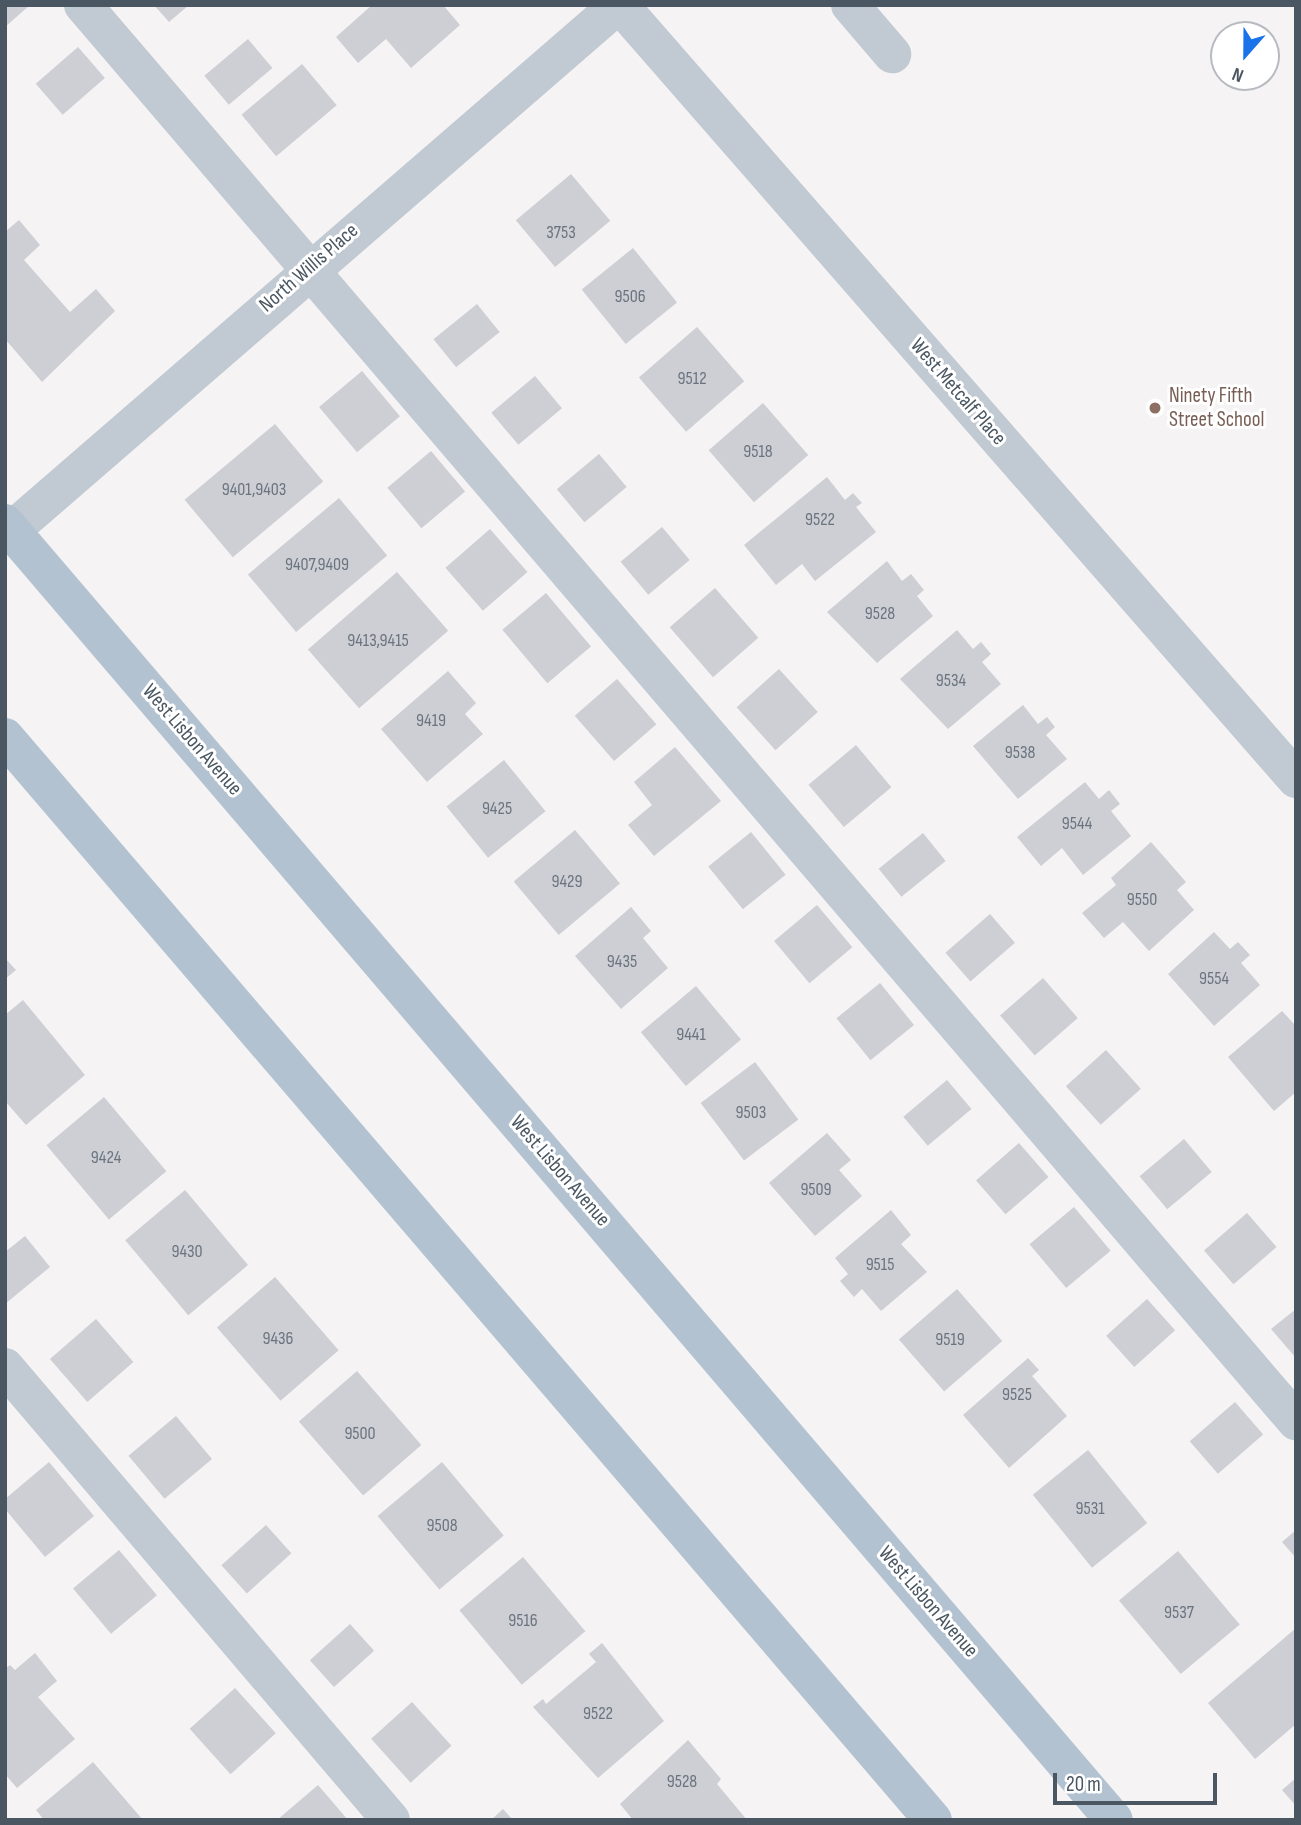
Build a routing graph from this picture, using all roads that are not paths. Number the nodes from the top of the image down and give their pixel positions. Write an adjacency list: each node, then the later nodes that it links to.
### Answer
1 (83, 5): 5 (street)
2 (619, 5): 5 (street, North Willis Place); 8 (street, West Metcalf Place)
3 (850, 5): 4 (street)
4 (892, 54)
5 (306, 270): 6 (street, North Willis Place); 10 (street)
6 (7, 530): 13 (main road, West Lisbon Avenue)
7 (5, 737): 12 (main road)
8 (1296, 779)
9 (5, 1367): 11 (street)
10 (1296, 1421)
11 (391, 1820)
12 (933, 1820)
13 (1114, 1820)

